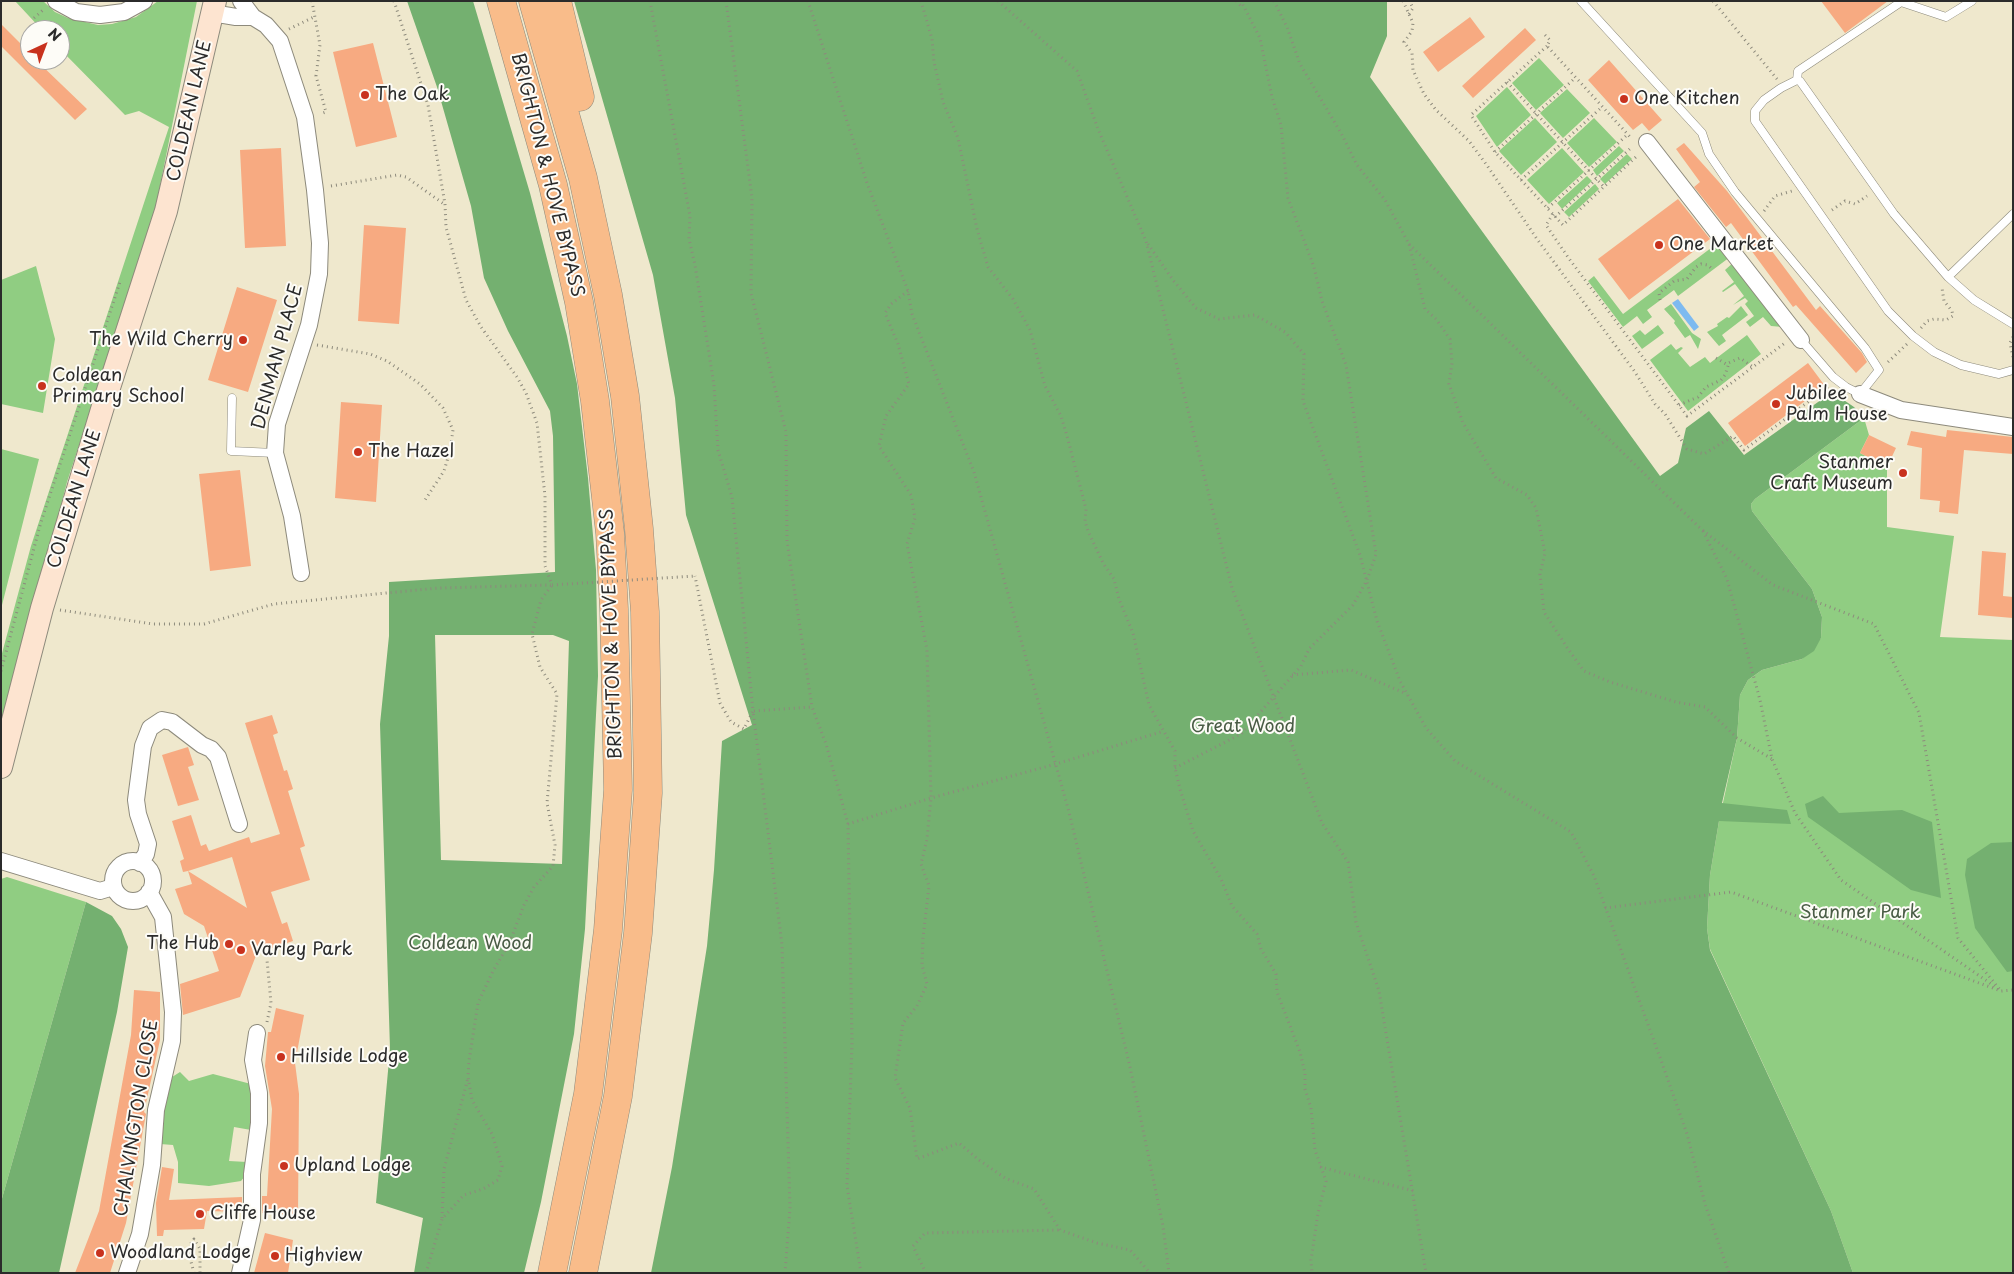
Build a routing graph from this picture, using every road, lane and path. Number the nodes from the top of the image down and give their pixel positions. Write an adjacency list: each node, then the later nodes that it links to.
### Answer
1 (56, 1): 2 (street)
2 (144, 1)
3 (241, 1): 26 (street)
4 (312, 1): 25 (path)
5 (394, 1): 48 (path)
6 (501, 1): 118 (highway, BRIGHTON & HOVE BYPASS)
7 (533, 1): 60 (highway, BRIGHTON & HOVE BYPASS)
8 (557, 1): 60 (highway)
9 (650, 1): 90 (path)
10 (726, 1): 89 (path)
11 (808, 1): 59 (path)
12 (921, 1): 91 (path)
13 (998, 1): 54 (path)
14 (1236, 1): 23 (path)
15 (1241, 1): 23 (path)
16 (1274, 1): 55 (path)
17 (1403, 1): 24 (path)
18 (1581, 1): 53 (lane)
19 (1712, 1): 31 (path)
20 (1972, 1): 32 (lane)
21 (1410, 2): 24 (path)
22 (213, 7): 26 (street); 84 (street, COLDEAN LANE)
23 (1243, 8): 82 (path)
24 (1409, 14): 73 (path)
25 (316, 16): 28 (path); 36 (path)
26 (253, 17): 28 (street)
27 (1545, 35): 29 (path)
28 (277, 36): 36 (street, DENMAN PLACE)
29 (1547, 46): 30 (path); 33 (path)
30 (1575, 78): 34 (path); 35 (path)
31 (1777, 80)
32 (1798, 80): 45 (lane); 47 (lane)
33 (1506, 82): 35 (path); 40 (path)
34 (1602, 106): 37 (path); 38 (path)
35 (1536, 114): 38 (path); 40 (path)
36 (305, 117): 46 (street, DENMAN PLACE)
37 (1628, 135): 41 (path); 42 (path)
38 (1562, 142): 41 (path); 43 (path)
39 (1647, 142): 44 (path); 64 (street)
40 (1495, 152): 43 (path)
41 (1588, 170): 42 (path); 49 (path)
42 (1596, 179): 44 (path); 51 (path)
43 (1521, 180): 49 (path)
44 (1604, 187): 51 (path)
45 (1802, 189): 52 (lane); 53 (path)
46 (315, 190): 48 (path); 66 (street, DENMAN PLACE)
47 (1877, 190): 52 (path); 58 (lane)
48 (445, 204): 83 (path)
49 (1548, 208): 51 (path)
50 (2013, 214): 58 (lane)
51 (1554, 215): 76 (path)
52 (1821, 217): 63 (lane)
53 (1758, 220): 71 (lane)
54 (1146, 241): 82 (path); 87 (path)
55 (1409, 244): 80 (path); 92 (path)
56 (1713, 270): 61 (path)
57 (124, 273): 85 (path)
58 (1948, 276): 62 (lane); 63 (path)
59 (908, 291): 93 (path); 96 (path)
60 (608, 295): 119 (highway, BRIGHTON & HOVE BYPASS)
61 (1660, 300)
62 (2013, 324)
63 (1913, 336): 71 (path); 72 (lane)
64 (1799, 337): 70 (path); 73 (lane)
65 (2013, 337): 67 (path)
66 (304, 343): 78 (street, DENMAN PLACE); 79 (path)
67 (2013, 357)
68 (1716, 358): 69 (path)
69 (1730, 363): 70 (path); 76 (path)
70 (1753, 367): 76 (path)
71 (1879, 370): 74 (lane)
72 (2013, 370)
73 (1833, 377): 74 (lane)
74 (1860, 394): 77 (street)
75 (232, 398): 78 (lane)
76 (1679, 406)
77 (2013, 427)
78 (275, 453): 81 (street, DENMAN PLACE)
79 (424, 500)
80 (1701, 529): 92 (path); 106 (path)
81 (301, 573)
82 (1367, 580): 86 (path); 88 (path)
83 (552, 585): 84 (path); 90 (path, bridge); 108 (path)
84 (42, 608): 94 (street, COLDEAN LANE)
85 (1, 671)
86 (1292, 675): 87 (path); 88 (path)
87 (1274, 694): 95 (path); 110 (path)
88 (1408, 694): 103 (path)
89 (812, 707): 90 (path); 98 (path)
90 (753, 711): 120 (path)
91 (1164, 731): 93 (path); 95 (path)
92 (1772, 759): 106 (path)
93 (1056, 764): 96 (path); 124 (path)
94 (1, 767)
95 (1175, 768): 109 (path)
96 (931, 798): 98 (path); 112 (path)
97 (239, 824): 100 (street)
98 (848, 824): 121 (path)
99 (1, 861): 101 (street)
100 (140, 863): 101 (street); 102 (street, CHALVINGTON CLOSE)
101 (113, 887): 102 (street)
102 (149, 892): 113 (street, CHALVINGTON CLOSE)
103 (1605, 908): 106 (path); 127 (path)
104 (267, 960): 107 (path)
105 (2013, 990): 106 (path)
106 (2001, 991)
107 (261, 1032): 116 (street)
108 (468, 1077): 111 (path); 111 (path)
109 (1320, 1167): 110 (path); 125 (path)
110 (1414, 1191): 126 (path)
111 (442, 1219): 117 (path)
112 (1060, 1230): 122 (path); 123 (path)
113 (127, 1273)
114 (194, 1273): 115 (path)
115 (200, 1273)
116 (240, 1273)
117 (426, 1273)
118 (552, 1273)
119 (583, 1273)
120 (785, 1273)
121 (861, 1273)
122 (926, 1273)
123 (1150, 1273)
124 (1169, 1273)
125 (1312, 1273)
126 (1426, 1273)
127 (1729, 1273)

